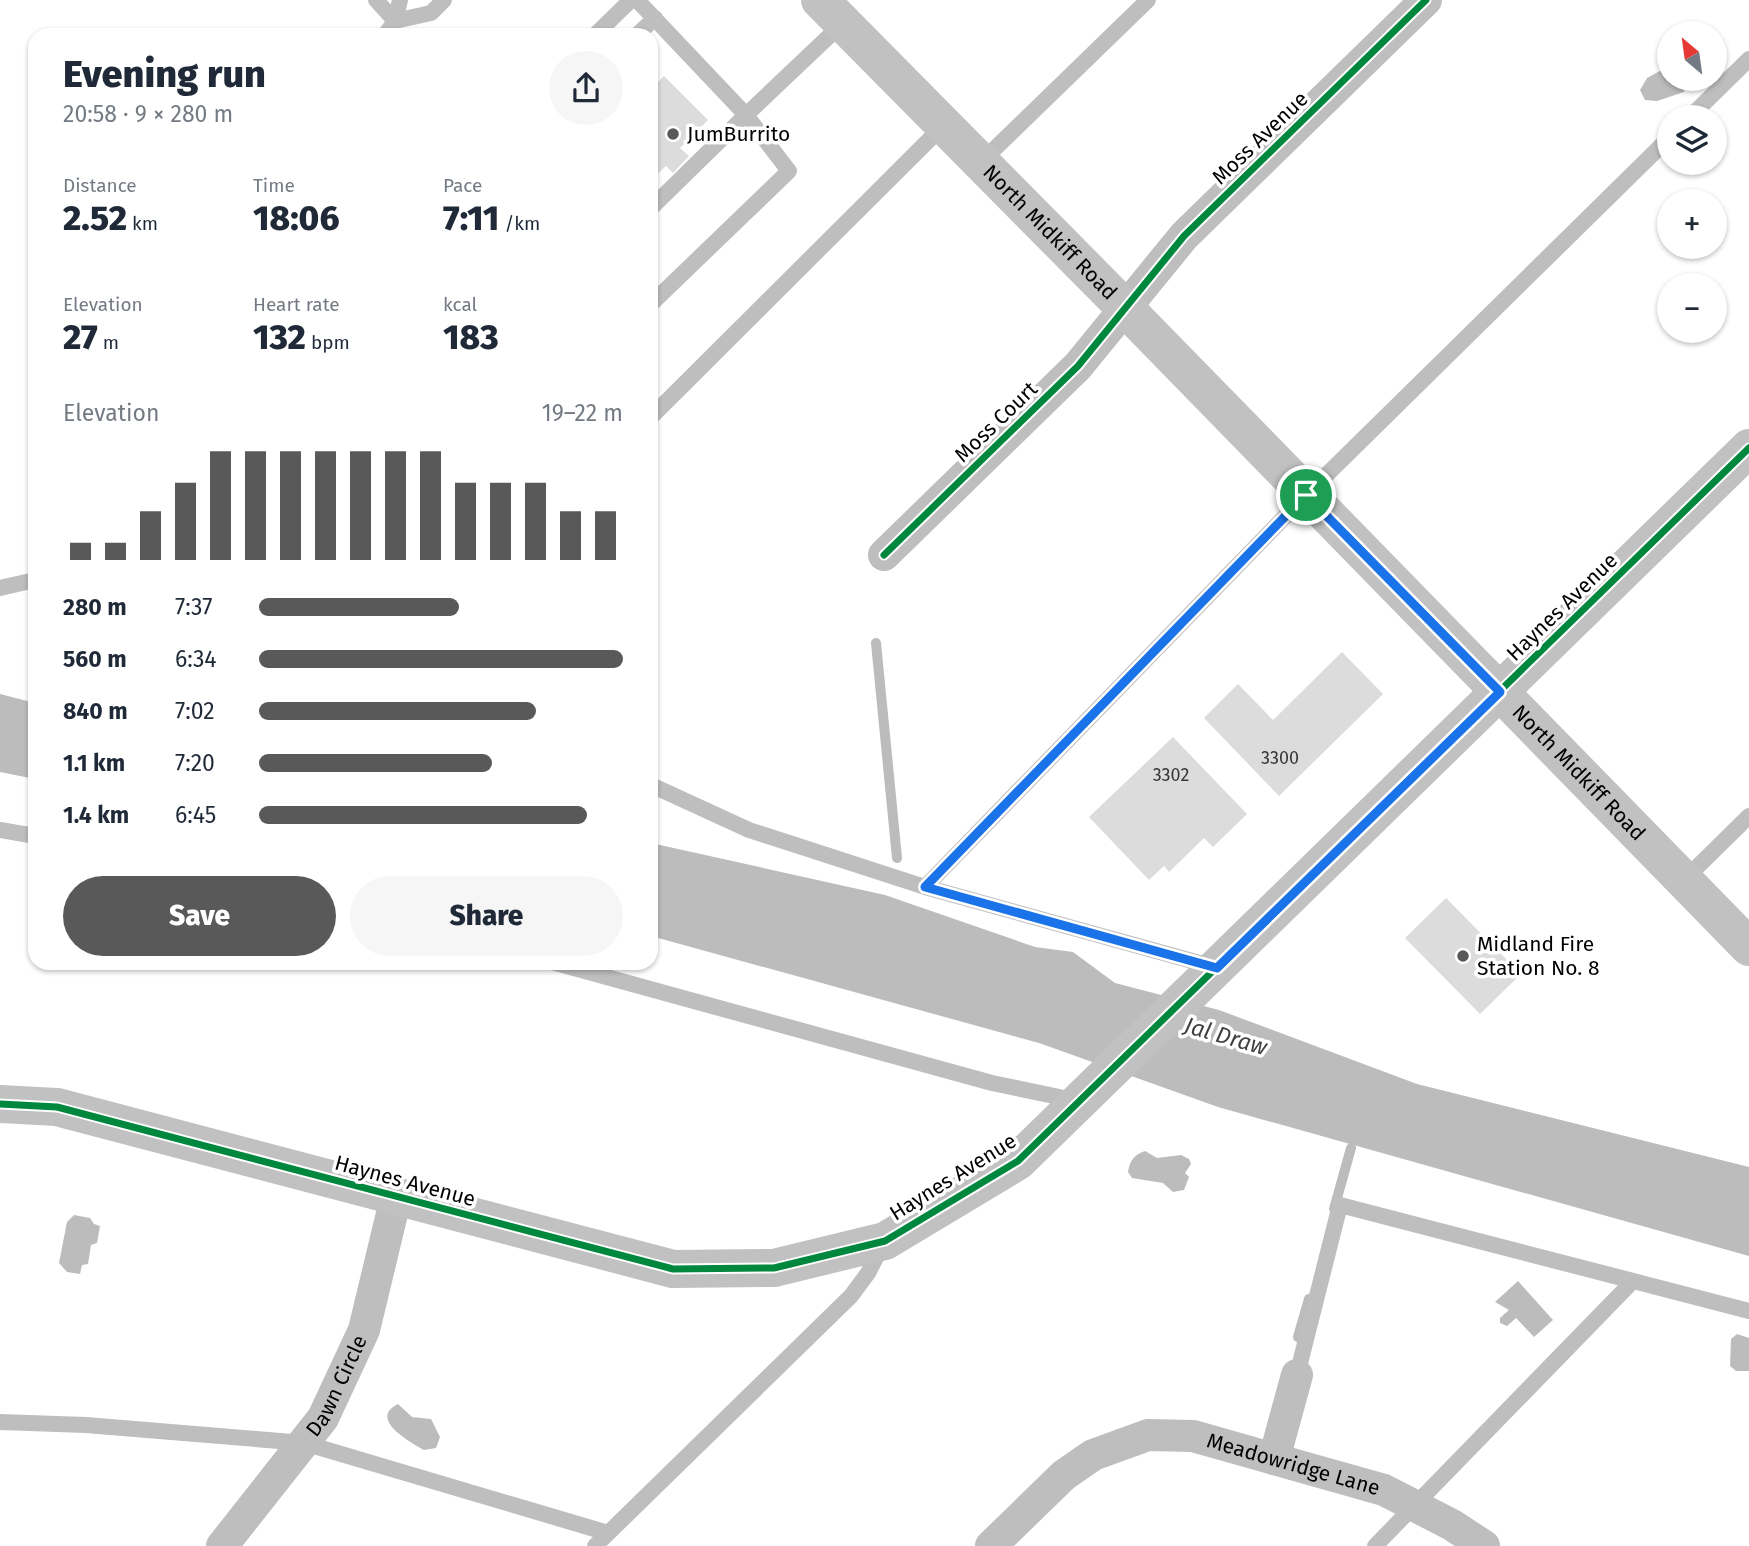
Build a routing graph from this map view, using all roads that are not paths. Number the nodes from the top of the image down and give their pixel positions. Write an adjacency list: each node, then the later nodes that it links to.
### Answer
1 (376, 0): 10 (lane)
2 (400, 0): 10 (lane)
3 (444, 0): 10 (lane)
4 (631, 0): 12 (lane)
5 (637, 0): 9 (lane)
6 (1147, 0): 19 (lane)
7 (1426, 0): 22 (street, Moss Avenue)
8 (831, 11): 16 (lane); 17 (street, North Midkiff Road)
9 (655, 18): 13 (lane); 16 (lane)
10 (395, 21): 11 (lane)
11 (390, 28)
12 (602, 28)
13 (645, 28)
14 (1749, 59): 15 (lane)
15 (1702, 105)
16 (746, 115): 20 (lane); 21 (lane)
17 (943, 126): 19 (street, North Midkiff Road); 23 (lane)
18 (1657, 150): 25 (lane)
19 (981, 162): 22 (street, North Midkiff Road)
20 (658, 201)
21 (658, 297)
22 (1124, 307): 25 (street, North Midkiff Road); 26 (street, Moss Court)
23 (658, 410)
24 (1749, 448): 29 (street, Haynes Avenue)
25 (1306, 495): 29 (street, North Midkiff Road); 35 (lane)
26 (884, 555)
27 (28, 582): 28 (lane)
28 (0, 588)
29 (1500, 692): 34 (street, North Midkiff Road); 38 (street, Haynes Avenue)
30 (658, 788): 35 (lane)
31 (1749, 816): 34 (lane)
32 (0, 830): 33 (lane)
33 (28, 835)
34 (1684, 880): 36 (street, North Midkiff Road)
35 (925, 887): 38 (lane)
36 (1749, 947)
37 (581, 970): 39 (lane)
38 (1208, 976): 39 (street, Haynes Avenue)
39 (1087, 1094): 42 (street, Haynes Avenue)
40 (0, 1104): 41 (street, Haynes Avenue)
41 (396, 1197): 42 (street, Haynes Avenue); 47 (street, Dawn Circle)
42 (885, 1241): 50 (lane)
43 (1633, 1281): 44 (lane); 45 (lane); 49 (lane)
44 (1749, 1311)
45 (1297, 1375): 48 (street)
46 (0, 1422): 47 (lane)
47 (304, 1443): 50 (lane); 51 (street, Dawn Circle)
48 (1274, 1459): 49 (street, Meadowridge Lane); 53 (street, Meadowridge Lane)
49 (1416, 1506): 54 (lane); 55 (street, Meadowridge Lane)
50 (608, 1533): 52 (lane)
51 (222, 1546)
52 (594, 1546)
53 (991, 1546)
54 (1375, 1546)
55 (1484, 1546)

